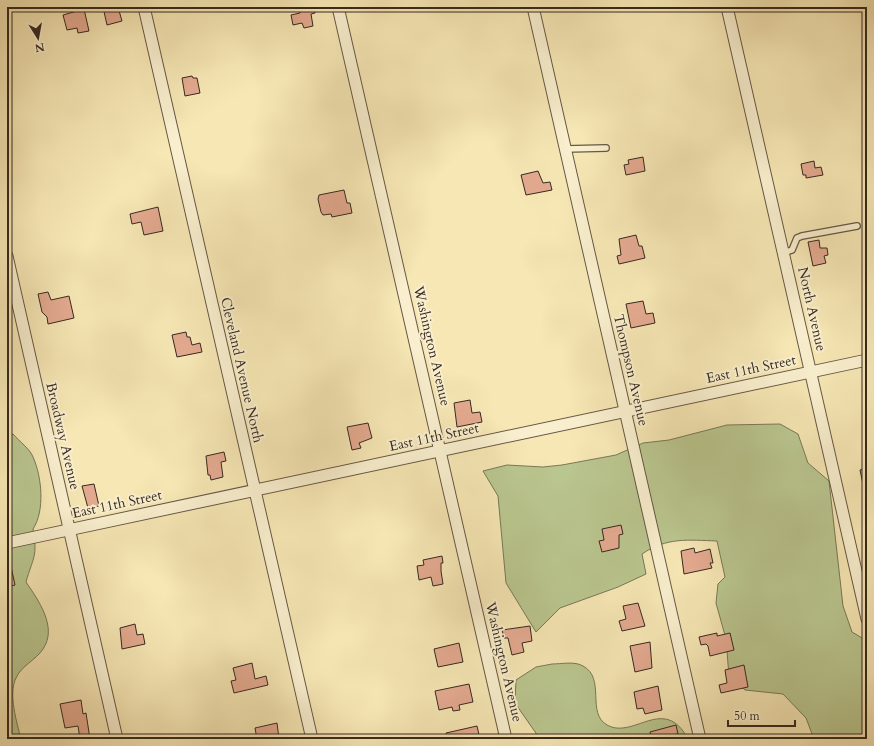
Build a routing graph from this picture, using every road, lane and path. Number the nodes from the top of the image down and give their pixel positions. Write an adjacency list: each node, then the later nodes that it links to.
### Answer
1 (144, 7): 14 (street, Cleveland Avenue North)
2 (338, 7): 13 (street, Washington Avenue)
3 (533, 7): 6 (street, Thompson Avenue)
4 (728, 7): 8 (street, North Avenue)
5 (606, 148): 6 (lane)
6 (565, 150): 12 (street, Thompson Avenue)
7 (856, 226): 8 (lane)
8 (783, 253): 11 (street, North Avenue)
9 (7, 256): 15 (street, Broadway Avenue)
10 (867, 360): 11 (street, East 11th Street)
11 (811, 372): 12 (street, East 11th Street); 17 (street, North Avenue)
12 (625, 411): 13 (street, East 11th Street); 21 (street, Thompson Avenue)
13 (440, 451): 14 (street, East 11th Street); 20 (street, Washington Avenue)
14 (255, 490): 15 (street, East 11th Street); 19 (street, Cleveland Avenue North)
15 (69, 530): 16 (street, East 11th Street); 18 (street, Broadway Avenue)
16 (7, 543)
17 (867, 619)
18 (117, 739)
19 (312, 739)
20 (506, 739)
21 (700, 739)

